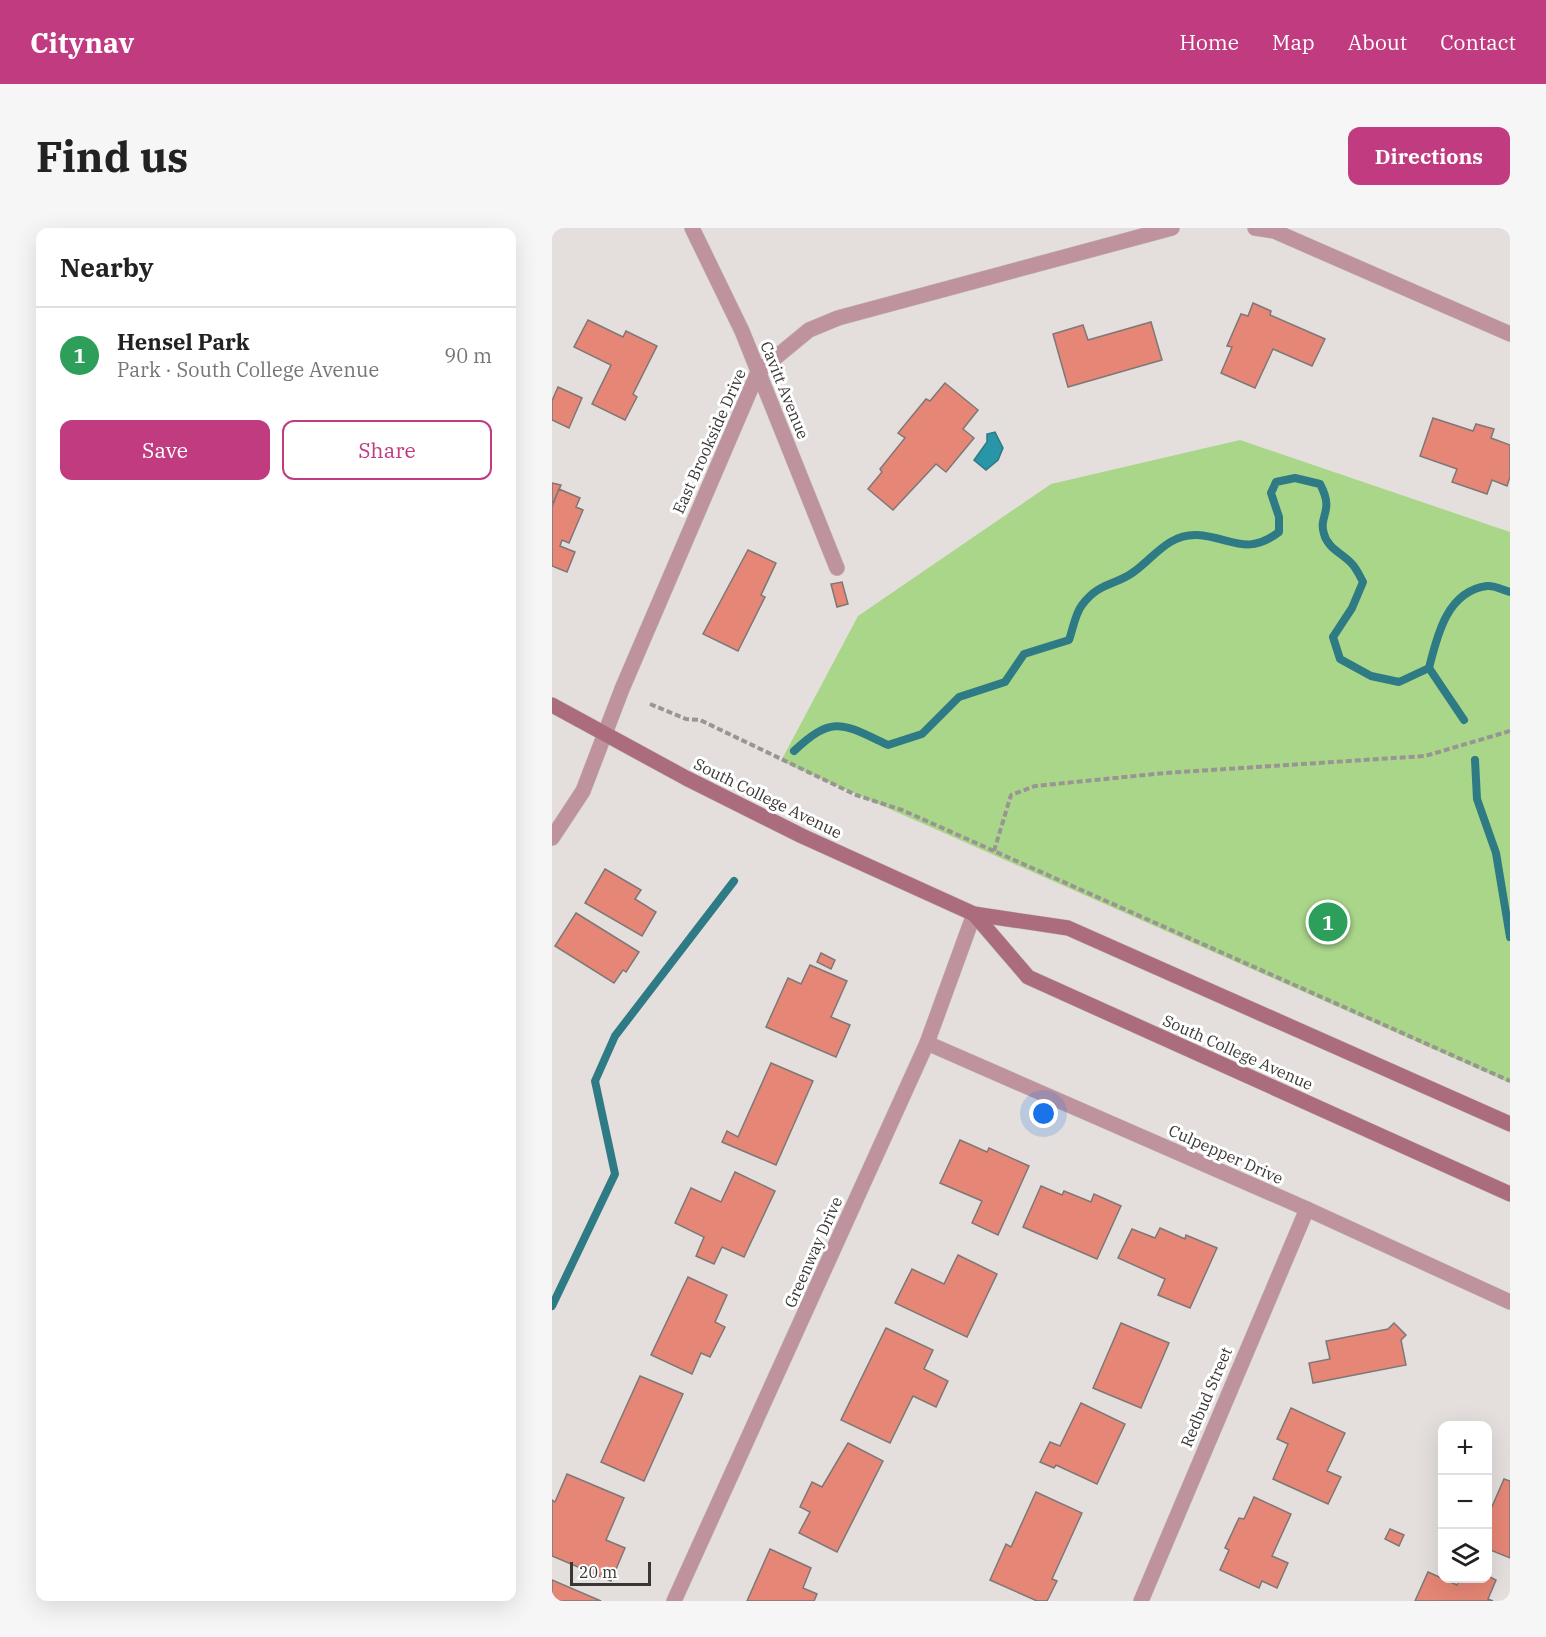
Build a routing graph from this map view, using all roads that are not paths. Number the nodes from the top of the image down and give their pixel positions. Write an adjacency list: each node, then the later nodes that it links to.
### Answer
1 (692, 228): 5 (street, Cavitt Avenue)
2 (1172, 228): 5 (street, East Brookside Drive)
3 (1255, 228): 4 (street)
4 (1510, 334)
5 (758, 372): 6 (street, Cavitt Avenue); 8 (street, East Brookside Drive)
6 (837, 568)
7 (552, 705): 8 (main road, South College Avenue)
8 (604, 735): 9 (street, East Brookside Drive); 10 (main road, South College Avenue)
9 (552, 838)
10 (974, 914): 11 (street, Greenway Drive); 12 (main road, South College Avenue); 13 (main road, South College Avenue)
11 (927, 1042): 14 (street, Culpepper Drive); 16 (street, Greenway Drive)
12 (1510, 1124)
13 (1510, 1194)
14 (1307, 1209): 15 (street, Culpepper Drive); 17 (street, Redbud Street)
15 (1510, 1302)
16 (674, 1601)
17 (1141, 1601)

